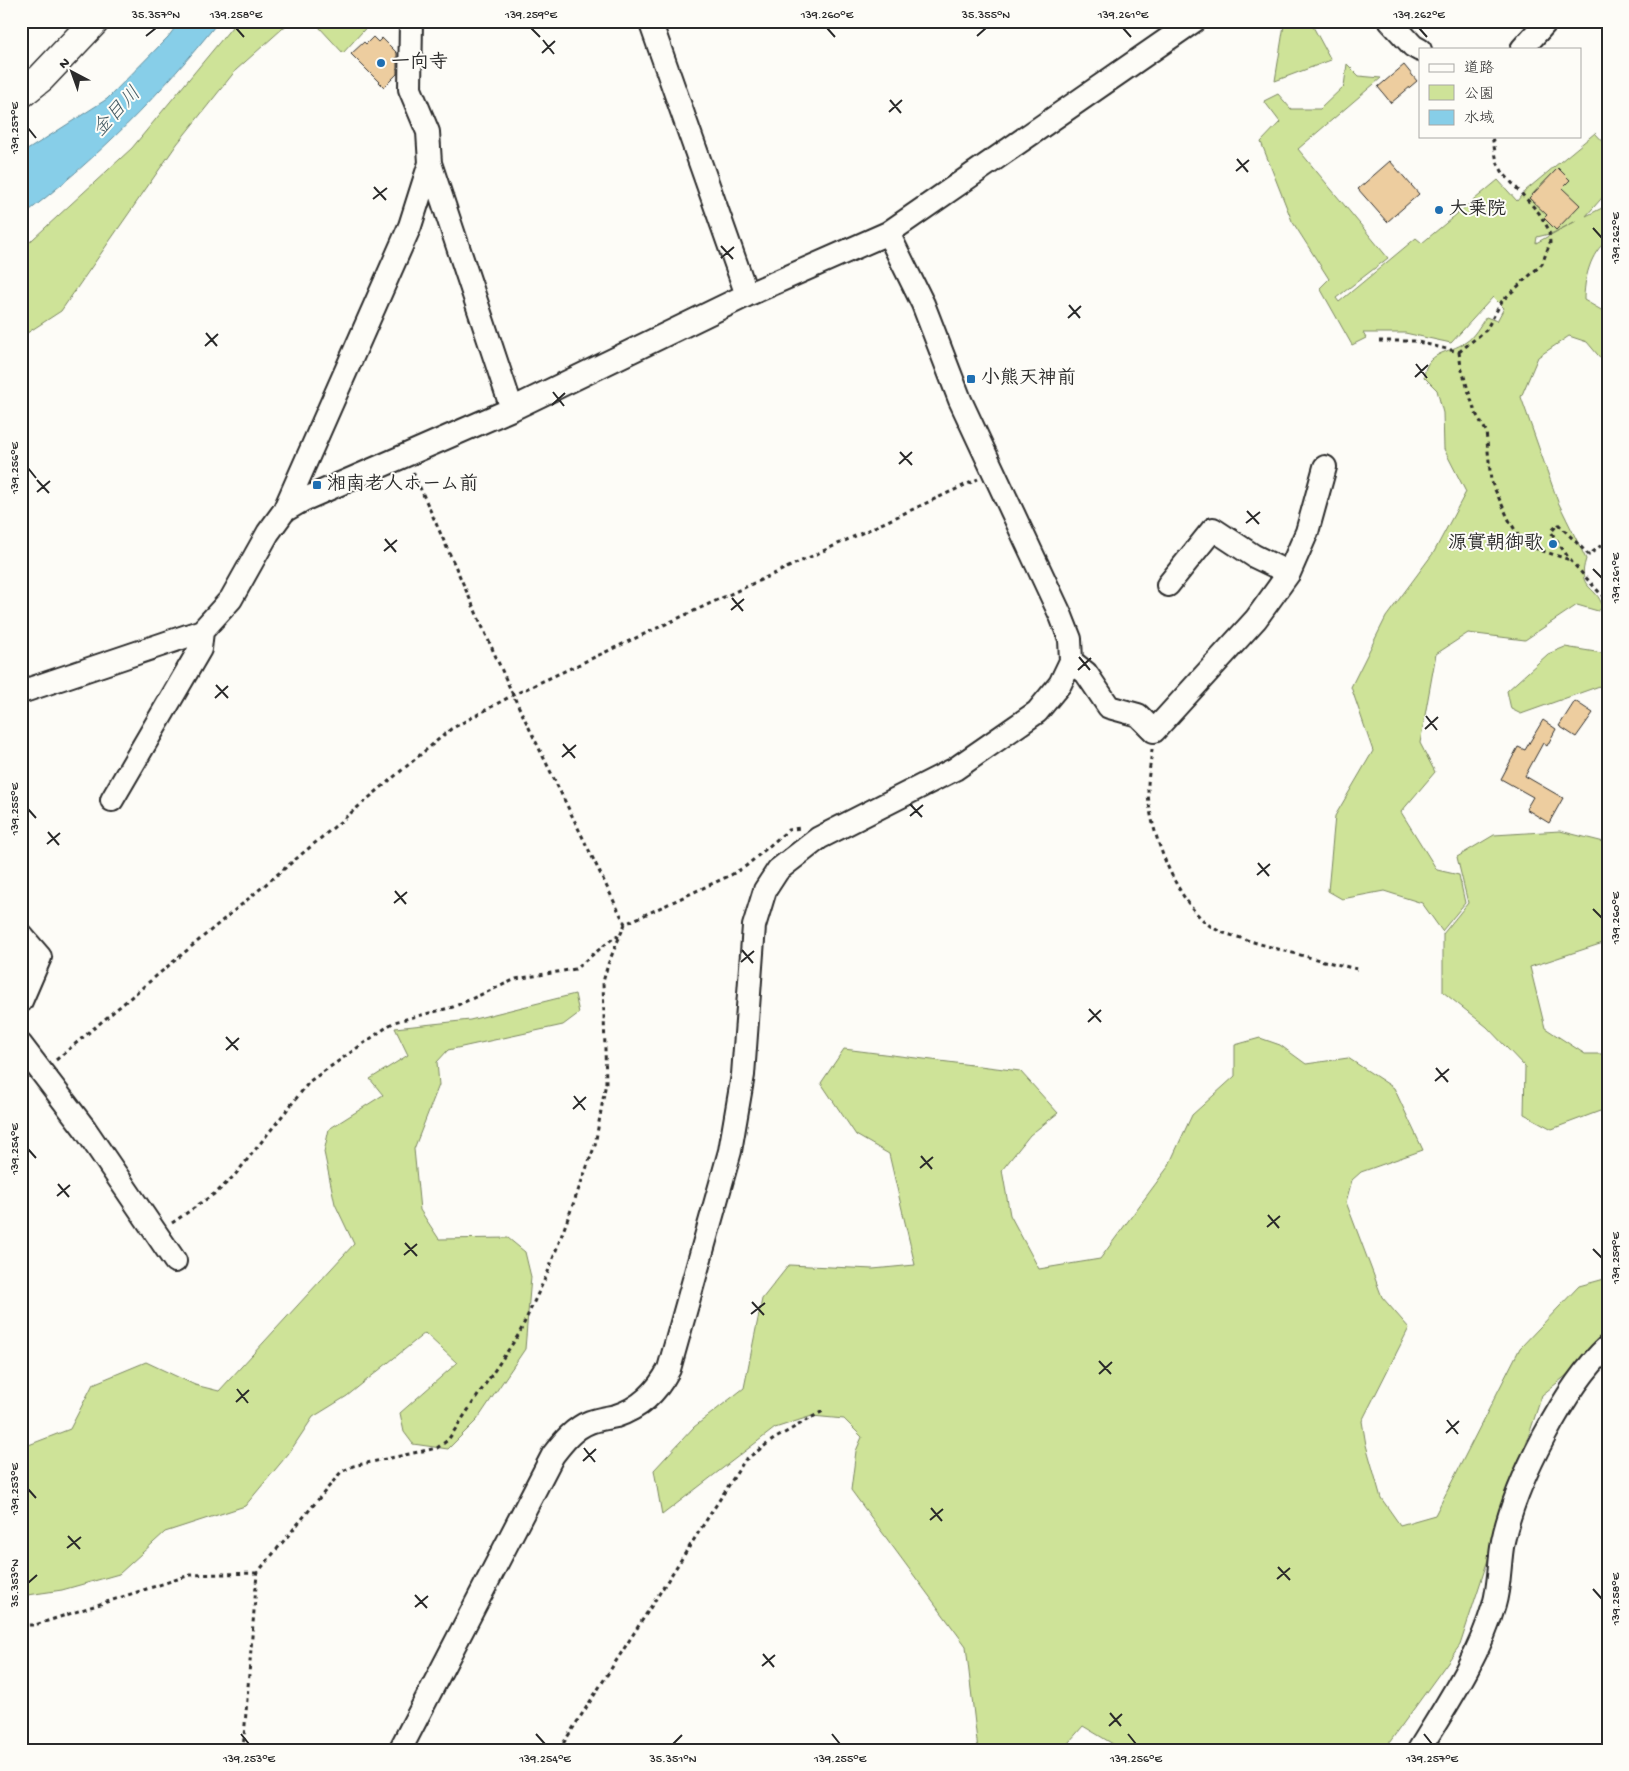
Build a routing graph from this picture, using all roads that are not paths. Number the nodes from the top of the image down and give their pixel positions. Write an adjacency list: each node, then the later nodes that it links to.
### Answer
1 (95, 21): 9 (main road)
2 (410, 21): 10 (street)
3 (650, 21): 12 (street)
4 (1194, 21): 11 (street)
5 (1390, 21): 8 (street)
6 (1547, 21): 7 (street)
7 (1523, 48)
8 (1419, 49)
9 (21, 94)
10 (430, 163): 13 (street); 15 (street)
11 (888, 233): 12 (street); 19 (street)
12 (747, 295): 13 (street)
13 (512, 409): 15 (street)
14 (1325, 467): 16 (street)
15 (284, 511): 18 (street)
16 (1289, 573): 17 (street); 19 (street)
17 (1168, 585)
18 (202, 631): 20 (street); 21 (street)
19 (1071, 661): 27 (street)
20 (21, 692)
21 (112, 800)
22 (21, 935): 23 (street)
23 (21, 1001)
24 (21, 1045): 25 (street)
25 (175, 1261)
26 (1608, 1346): 28 (street)
27 (400, 1750)
28 (1419, 1750)

